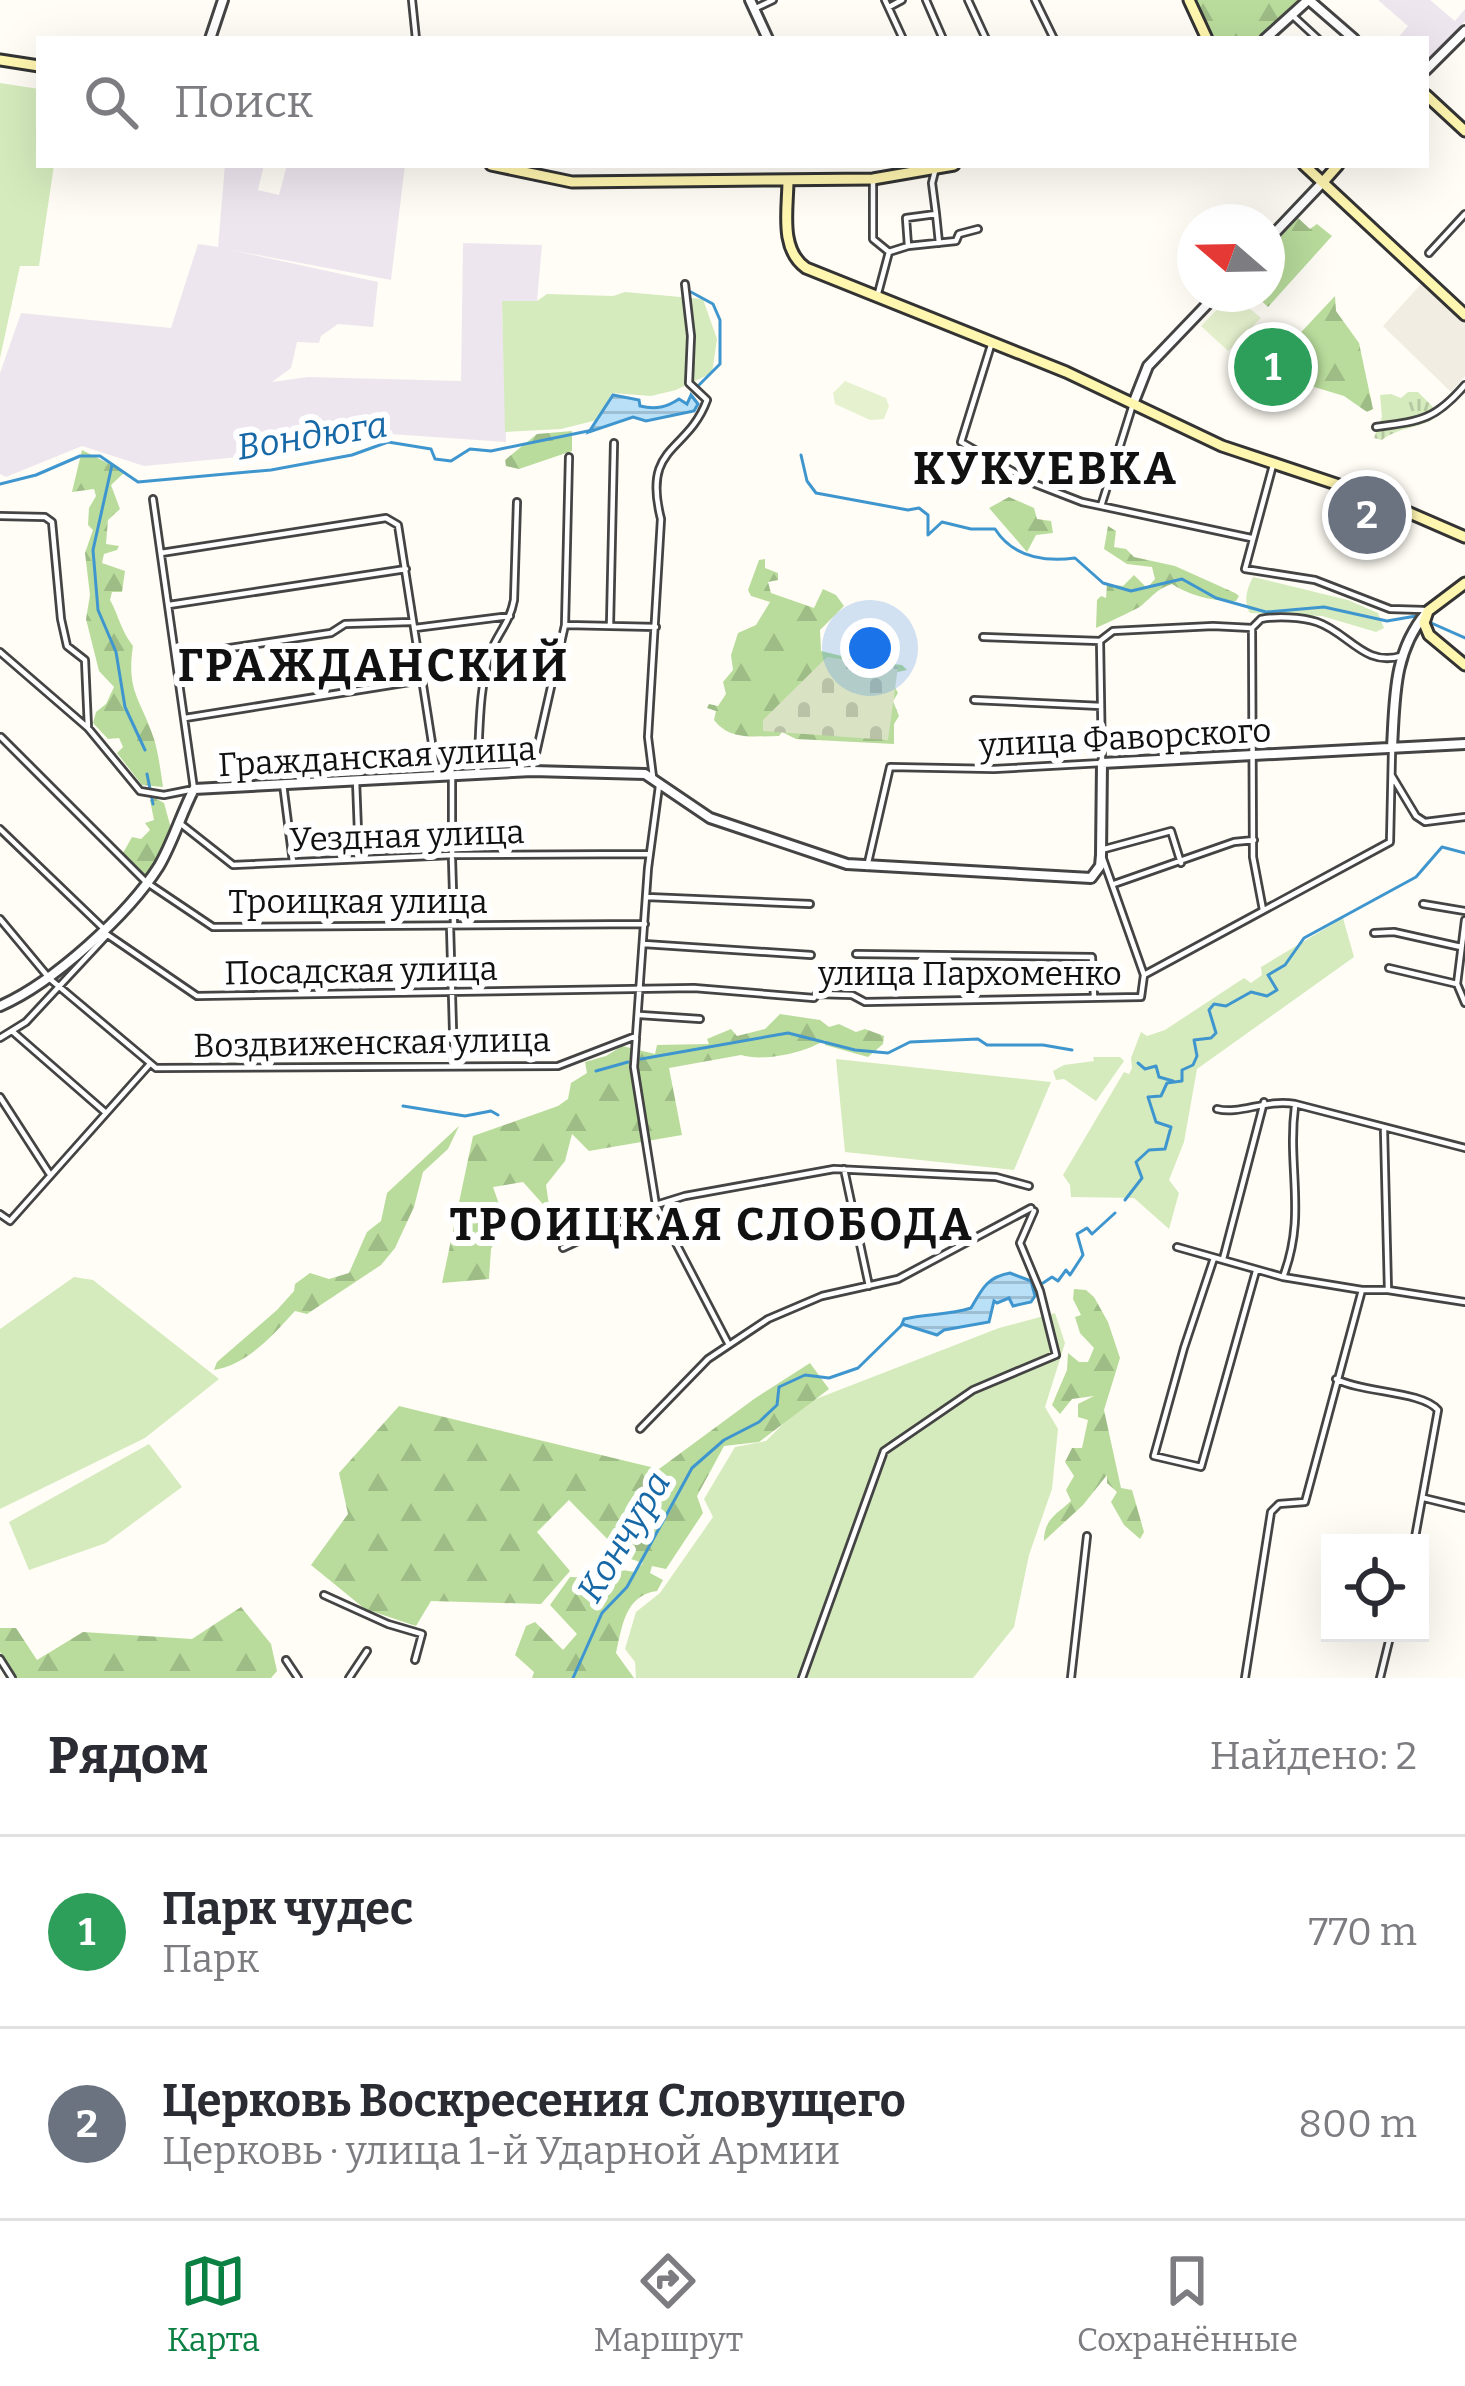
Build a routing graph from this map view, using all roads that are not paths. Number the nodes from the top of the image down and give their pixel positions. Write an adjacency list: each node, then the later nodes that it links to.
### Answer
1 (223, 0): 14 (street)
2 (412, 0): 15 (street)
3 (772, 0): 11 (street)
4 (902, 0): 10 (street)
5 (926, 0): 18 (street)
6 (968, 0): 19 (street)
7 (1035, 0): 20 (street)
8 (1189, 0): 21 (main road)
9 (1308, 0): 12 (street); 24 (street)
10 (887, 3): 17 (street)
11 (752, 4): 16 (street)
12 (1292, 15): 22 (street); 23 (street)
13 (1465, 31): 27 (street)
14 (211, 36)
15 (416, 36)
16 (767, 36)
17 (902, 36)
18 (943, 36)
19 (985, 36)
20 (1053, 36)
21 (1206, 36)
22 (1272, 36)
23 (1315, 36)
24 (1350, 36)
25 (0, 61): 26 (main road)
26 (36, 66)
27 (1429, 67)
28 (1429, 98): 29 (main road)
29 (1465, 130)
30 (504, 168): 37 (main road)
31 (803, 168): 38 (street)
32 (944, 168): 35 (main road)
33 (1307, 168): 39 (main road)
34 (1335, 168): 39 (main road)
35 (935, 171): 36 (main road); 40 (street)
36 (872, 179): 38 (main road); 46 (street)
37 (788, 180): 38 (main road); 49 (main road)
38 (803, 180)
39 (1323, 182): 42 (street); 51 (main road)
40 (936, 214): 44 (street); 45 (street)
41 (1465, 214): 47 (street)
42 (1285, 222)
43 (978, 229): 44 (street)
44 (939, 243): 45 (street)
45 (908, 246): 46 (street)
46 (889, 252): 49 (street)
47 (1429, 253)
48 (686, 284): 74 (street)
49 (877, 297): 52 (main road)
50 (1199, 312): 54 (street)
51 (1465, 315)
52 (992, 342): 54 (main road); 61 (street)
53 (1465, 385): 55 (street)
54 (1133, 404): 58 (main road); 61 (street)
55 (1376, 427)
56 (614, 443): 72 (street)
57 (569, 457): 73 (street)
58 (1273, 465): 63 (main road); 64 (street)
59 (153, 499): 65 (street)
60 (517, 502): 70 (street)
61 (1101, 506): 64 (street)
62 (0, 516): 88 (street)
63 (1465, 537)
64 (1251, 538): 69 (street)
65 (161, 554): 66 (street); 68 (street)
66 (406, 569): 68 (street); 71 (street)
67 (1465, 583): 69 (main road)
68 (169, 605): 81 (street)
69 (1427, 611): 76 (street); 77 (main road)
70 (512, 616): 71 (street); 97 (street)
71 (414, 625): 81 (street); 84 (street)
72 (610, 625): 73 (street); 74 (street)
73 (565, 626): 94 (street)
74 (656, 627): 99 (street)
75 (1249, 627): 79 (street); 82 (street); 92 (street)
76 (1411, 634): 77 (street); 82 (street)
77 (1429, 635): 83 (main road)
78 (983, 637): 79 (street)
79 (1100, 640): 86 (street)
80 (0, 652): 88 (street)
81 (176, 656): 87 (street)
82 (1401, 656): 91 (street)
83 (1465, 665)
84 (422, 680): 87 (street); 95 (street)
85 (974, 700): 86 (street)
86 (1102, 706): 93 (street)
87 (185, 718): 102 (street)
88 (88, 728): 102 (street)
89 (1, 737): 114 (street, Троицкая улица)
90 (1465, 744): 91 (street, улица Фаворского)
91 (1392, 747): 92 (street, улица Фаворского); 98 (street)
92 (1253, 757): 93 (street, улица Фаворского); 106 (street)
93 (1102, 764): 107 (street); 113 (street, улица Фаворского)
94 (532, 771): 97 (street, Гражданская улица); 99 (street, Гражданская улица)
95 (437, 775): 96 (street, Гражданская улица); 100 (street, Гражданская улица)
96 (452, 775): 97 (street, Гражданская улица); 109 (street)
97 (477, 775)
98 (1392, 776): 103 (street); 119 (street, улица Пархоменко)
99 (653, 777): 108 (street); 113 (street)
100 (356, 780): 101 (street, Гражданская улица); 110 (street)
101 (283, 784): 102 (street, Гражданская улица); 111 (street)
102 (194, 789): 104 (street, Гражданская улица)
103 (1465, 817)
104 (179, 823): 111 (street, Уездная улица); 114 (street, Гражданская улица)
105 (0, 829): 125 (street, Посадская улица)
106 (1254, 840): 112 (street); 119 (street)
107 (1101, 852): 112 (street); 113 (street); 115 (street)
108 (650, 854): 109 (street, Уездная улица); 116 (street)
109 (452, 856): 110 (street, Уездная улица); 124 (street)
110 (359, 860): 111 (street, Уездная улица)
111 (293, 862)
112 (1181, 863): 115 (street)
113 (867, 867)
114 (146, 883): 124 (street, Троицкая улица); 125 (street, Гражданская улица)
115 (1114, 884): 132 (street)
116 (647, 897): 117 (street); 123 (street)
117 (810, 904)
118 (1423, 904): 120 (street)
119 (1263, 910): 132 (street, улица Пархоменко)
120 (1465, 911)
121 (0, 919): 133 (street, Воздвиженская улица)
122 (1465, 920): 128 (street)
123 (645, 925): 124 (street, Троицкая улица); 127 (street)
124 (452, 926): 137 (street)
125 (104, 931): 133 (street, Гражданская улица); 135 (street); 137 (street, Посадская улица)
126 (1374, 933): 128 (street)
127 (644, 944): 130 (street); 136 (street)
128 (1461, 947): 134 (street)
129 (856, 954): 138 (street)
130 (811, 955)
131 (1389, 968): 134 (street)
132 (1144, 974): 138 (street, улица Пархоменко)
133 (50, 980): 135 (street, Воздвиженская улица); 140 (street, Гражданская улица)
134 (1457, 984): 139 (street)
135 (59, 987): 143 (street); 147 (street, Воздвиженская улица)
136 (642, 989): 137 (street, Посадская улица); 138 (street, улица Пархоменко); 141 (street)
137 (452, 993): 146 (street)
138 (1094, 998)
139 (1465, 1003)
140 (0, 1006)
141 (639, 1015): 142 (street); 144 (street)
142 (700, 1019)
143 (12, 1030): 145 (street); 152 (street)
144 (636, 1036): 146 (street, Воздвиженская улица); 158 (street)
145 (0, 1038)
146 (454, 1064): 147 (street, Воздвиженская улица)
147 (149, 1065): 152 (street)
148 (0, 1097): 156 (street)
149 (1264, 1102): 150 (street); 151 (street); 163 (street)
150 (1295, 1104): 153 (street); 165 (street)
151 (1217, 1109)
152 (106, 1113): 156 (street)
153 (1384, 1130): 154 (street); 168 (street)
154 (1465, 1148)
155 (844, 1169): 157 (street); 158 (street); 166 (street)
156 (50, 1175): 159 (street)
157 (1029, 1186)
158 (656, 1205): 161 (street); 170 (street)
159 (0, 1214)
160 (1177, 1247): 162 (street)
161 (563, 1248)
162 (1214, 1258): 163 (street); 164 (street)
163 (1223, 1260): 164 (street)
164 (1256, 1271): 165 (street)
165 (1283, 1277): 167 (street)
166 (869, 1286): 170 (street); 187 (street)
167 (1362, 1290): 168 (street); 171 (street)
168 (1388, 1290): 169 (street)
169 (1465, 1302)
170 (728, 1343): 172 (street)
171 (1336, 1379): 173 (street); 189 (street)
172 (640, 1429)
173 (1424, 1498): 174 (street); 175 (street)
174 (1465, 1508)
175 (1416, 1534)
176 (1087, 1536): 188 (street)
177 (324, 1595): 182 (street)
178 (1389, 1642): 190 (street)
179 (367, 1651): 186 (street)
180 (0, 1659): 183 (street)
181 (286, 1660): 185 (street)
182 (415, 1660)
183 (2, 1668): 184 (street)
184 (12, 1678)
185 (298, 1678)
186 (349, 1678)
187 (802, 1678)
188 (1071, 1678)
189 (1244, 1678)
190 (1380, 1678)

